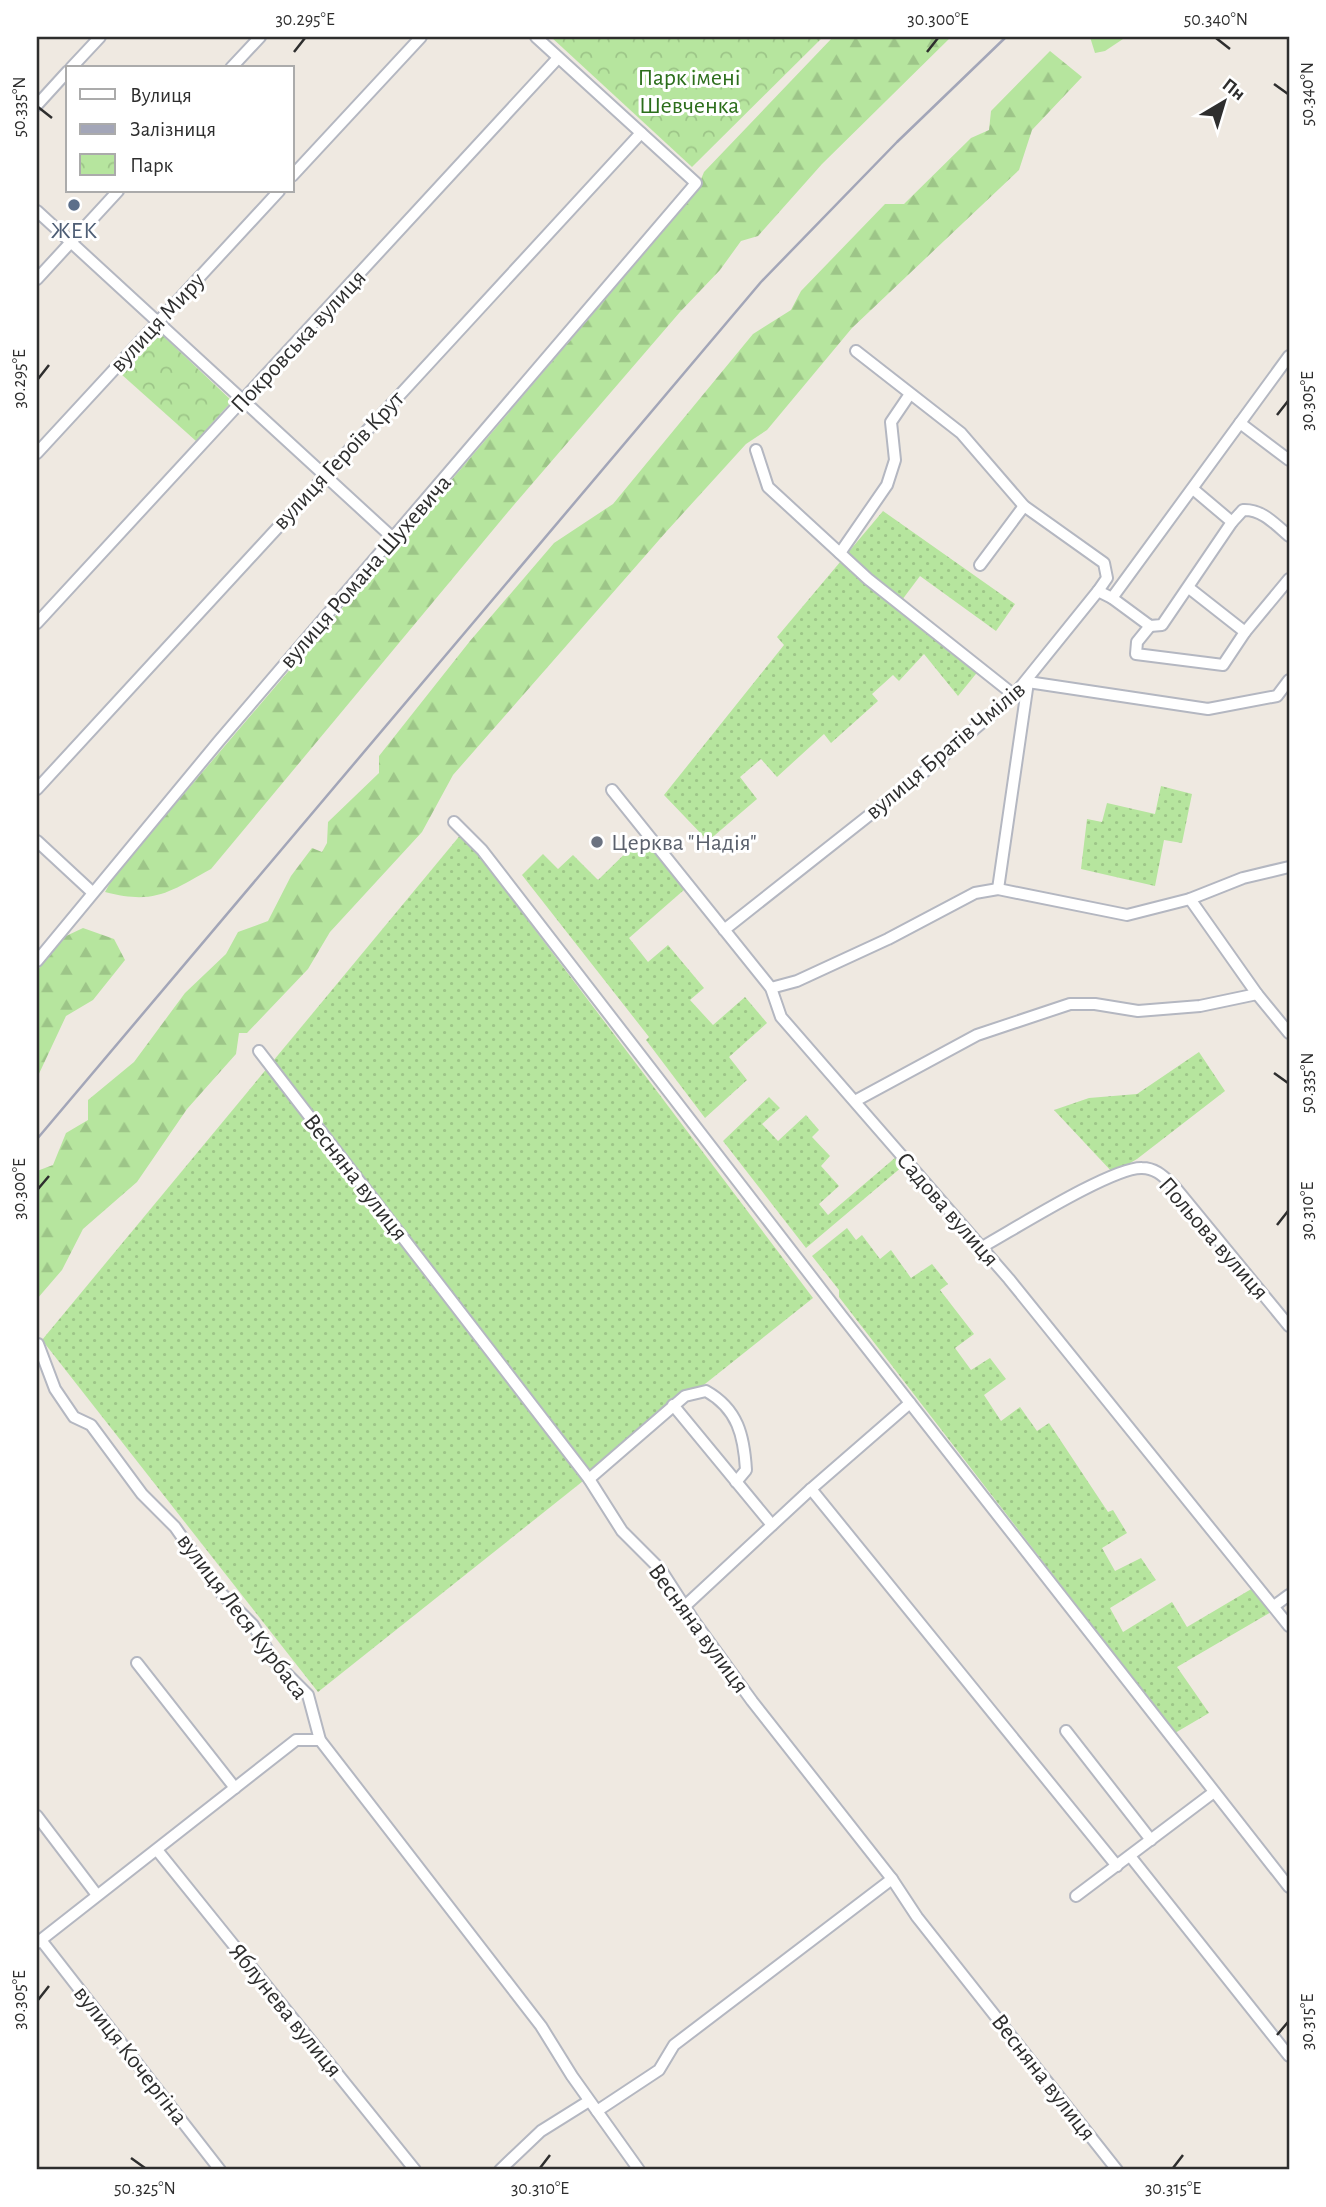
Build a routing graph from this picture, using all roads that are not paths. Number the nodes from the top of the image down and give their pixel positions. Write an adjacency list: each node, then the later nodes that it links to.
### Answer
1 (100, 37): 6 (street)
2 (260, 37): 7 (street)
3 (421, 37): 11 (street)
4 (536, 37): 5 (street)
5 (558, 58): 10 (street); 21 (street, Покровська вулиця)
6 (74, 66)
7 (233, 66)
8 (66, 74): 9 (street)
9 (37, 105)
10 (640, 133): 26 (street, вулиця Героїв Крут); 31 (street, вулиця Романа Шухевича)
11 (294, 174)
12 (117, 192): 15 (street)
13 (278, 192): 17 (street, вулиця Миру)
14 (37, 211): 15 (street)
15 (71, 243): 16 (street); 17 (street)
16 (37, 279)
17 (156, 323): 21 (street); 24 (street, вулиця Миру)
18 (856, 351): 20 (street)
19 (1289, 356): 22 (street)
20 (910, 394): 28 (street); 32 (street)
21 (241, 402): 26 (street); 38 (street, Покровська вулиця)
22 (1240, 423): 25 (street); 27 (street)
23 (756, 450): 32 (street)
24 (37, 453)
25 (1289, 460)
26 (323, 475): 31 (street); 44 (street, вулиця Героїв Крут)
27 (1193, 489): 29 (street); 37 (street)
28 (1024, 506): 33 (street); 36 (street)
29 (1231, 522): 30 (street); 35 (street)
30 (1289, 536)
31 (394, 539): 50 (street, вулиця Романа Шухевича)
32 (840, 553): 43 (street)
33 (980, 565)
34 (1289, 579): 40 (street)
35 (1189, 588): 39 (street); 40 (street)
36 (1098, 592): 37 (street); 42 (street, вулиця Братів Чмілів)
37 (1112, 598): 39 (street)
38 (37, 623)
39 (1150, 626): 40 (street)
40 (1245, 632)
41 (1289, 680): 42 (street)
42 (1028, 682): 43 (street, вулиця Братів Чмілів); 49 (street)
43 (1014, 695): 52 (street, вулиця Братів Чмілів)
44 (37, 789)
45 (611, 790): 52 (street, Садова вулиця)
46 (454, 822): 62 (street)
47 (37, 841): 50 (street)
48 (1289, 867): 51 (street)
49 (998, 889): 51 (street); 54 (street)
50 (92, 892): 53 (street, вулиця Романа Шухевича)
51 (1190, 899): 55 (street)
52 (724, 930): 54 (street, Садова вулиця)
53 (37, 961)
54 (771, 988): 58 (street, Садова вулиця)
55 (1257, 994): 56 (street); 58 (street)
56 (1289, 1033)
57 (258, 1051): 64 (street, Весняна вулиця)
58 (855, 1101): 59 (street, Садова вулиця)
59 (982, 1247): 60 (street, Польова вулиця); 70 (street, Садова вулиця)
60 (1289, 1326)
61 (37, 1345): 74 (street, вулиця Леся Курбаса)
62 (910, 1403): 66 (street); 76 (street)
63 (673, 1405): 64 (street); 65 (street); 65 (street)
64 (589, 1479): 69 (street, Весняна вулиця)
65 (736, 1482): 67 (street)
66 (811, 1489): 67 (street); 81 (street)
67 (772, 1525): 69 (street)
68 (1289, 1595): 70 (street)
69 (685, 1606): 82 (street, Весняна вулиця)
70 (1273, 1606): 71 (street, Садова вулиця)
71 (1289, 1626)
72 (137, 1663): 75 (street)
73 (1066, 1731): 78 (street)
74 (320, 1740): 75 (street); 88 (street, вулиця Леся Курбаса)
75 (235, 1788): 79 (street)
76 (1214, 1792): 78 (street); 83 (street)
77 (37, 1816): 84 (street)
78 (1151, 1840): 80 (street)
79 (157, 1850): 84 (street); 91 (street, Яблунева вулиця)
80 (1130, 1856): 81 (street); 87 (street)
81 (1117, 1866): 85 (street)
82 (892, 1878): 89 (street); 94 (street, Весняна вулиця)
83 (1289, 1887)
84 (97, 1895): 86 (street)
85 (1076, 1896)
86 (39, 1941): 90 (street, вулиця Кочергіна)
87 (1289, 2056)
88 (589, 2101): 89 (street, вулиця Леся Курбаса); 92 (street)
89 (597, 2111): 93 (street, вулиця Леся Курбаса)
90 (220, 2170)
91 (415, 2170)
92 (500, 2170)
93 (639, 2170)
94 (1117, 2170)

